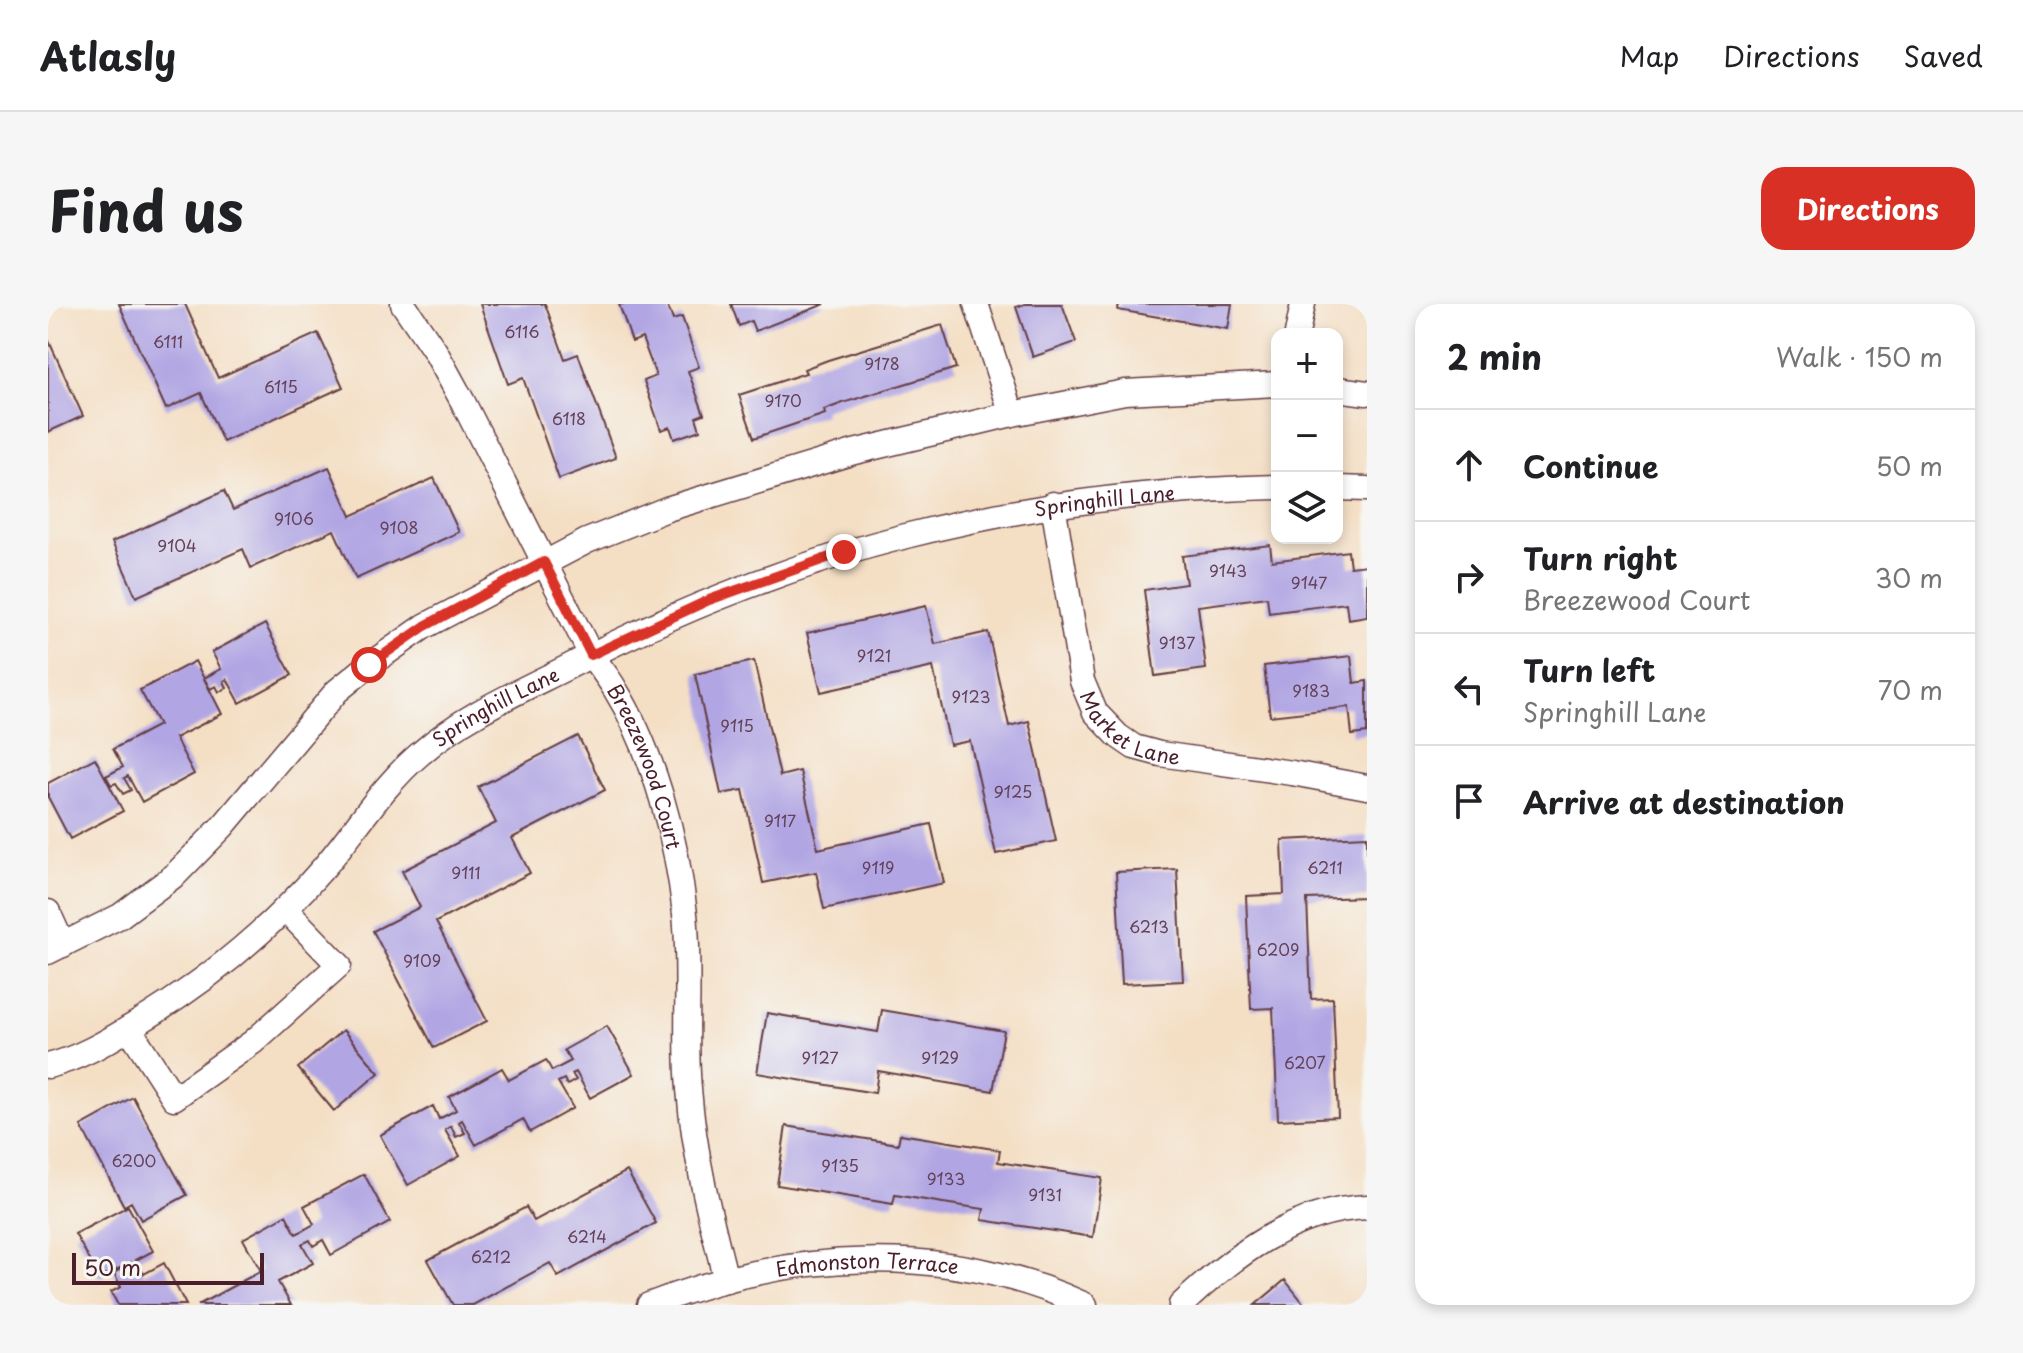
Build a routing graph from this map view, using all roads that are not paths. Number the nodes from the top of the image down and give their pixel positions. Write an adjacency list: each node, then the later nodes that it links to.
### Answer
1 (403, 304): 13 (street, Breezewood Court)
2 (976, 304): 8 (street)
3 (1303, 304): 4 (street)
4 (1298, 328)
5 (1271, 384): 8 (street)
6 (1343, 390): 7 (street)
7 (1367, 393)
8 (1012, 414): 13 (street)
9 (1271, 487): 12 (street, Springhill Lane)
10 (1343, 488): 11 (street)
11 (1367, 489)
12 (1053, 504): 14 (street, Springhill Lane); 15 (street, Market Lane)
13 (544, 562): 14 (street, Breezewood Court); 18 (street)
14 (591, 655): 16 (street, Springhill Lane); 22 (street, Breezewood Court)
15 (1367, 787)
16 (285, 909): 19 (street, Springhill Lane); 19 (street)
17 (48, 912): 18 (street)
18 (56, 949)
19 (129, 1028): 20 (street, Springhill Lane)
20 (48, 1066)
21 (1367, 1207): 25 (street)
22 (726, 1280): 23 (street, Edmonston Terrace); 24 (street, Edmonston Terrace)
23 (649, 1305)
24 (1085, 1305)
25 (1181, 1305)

